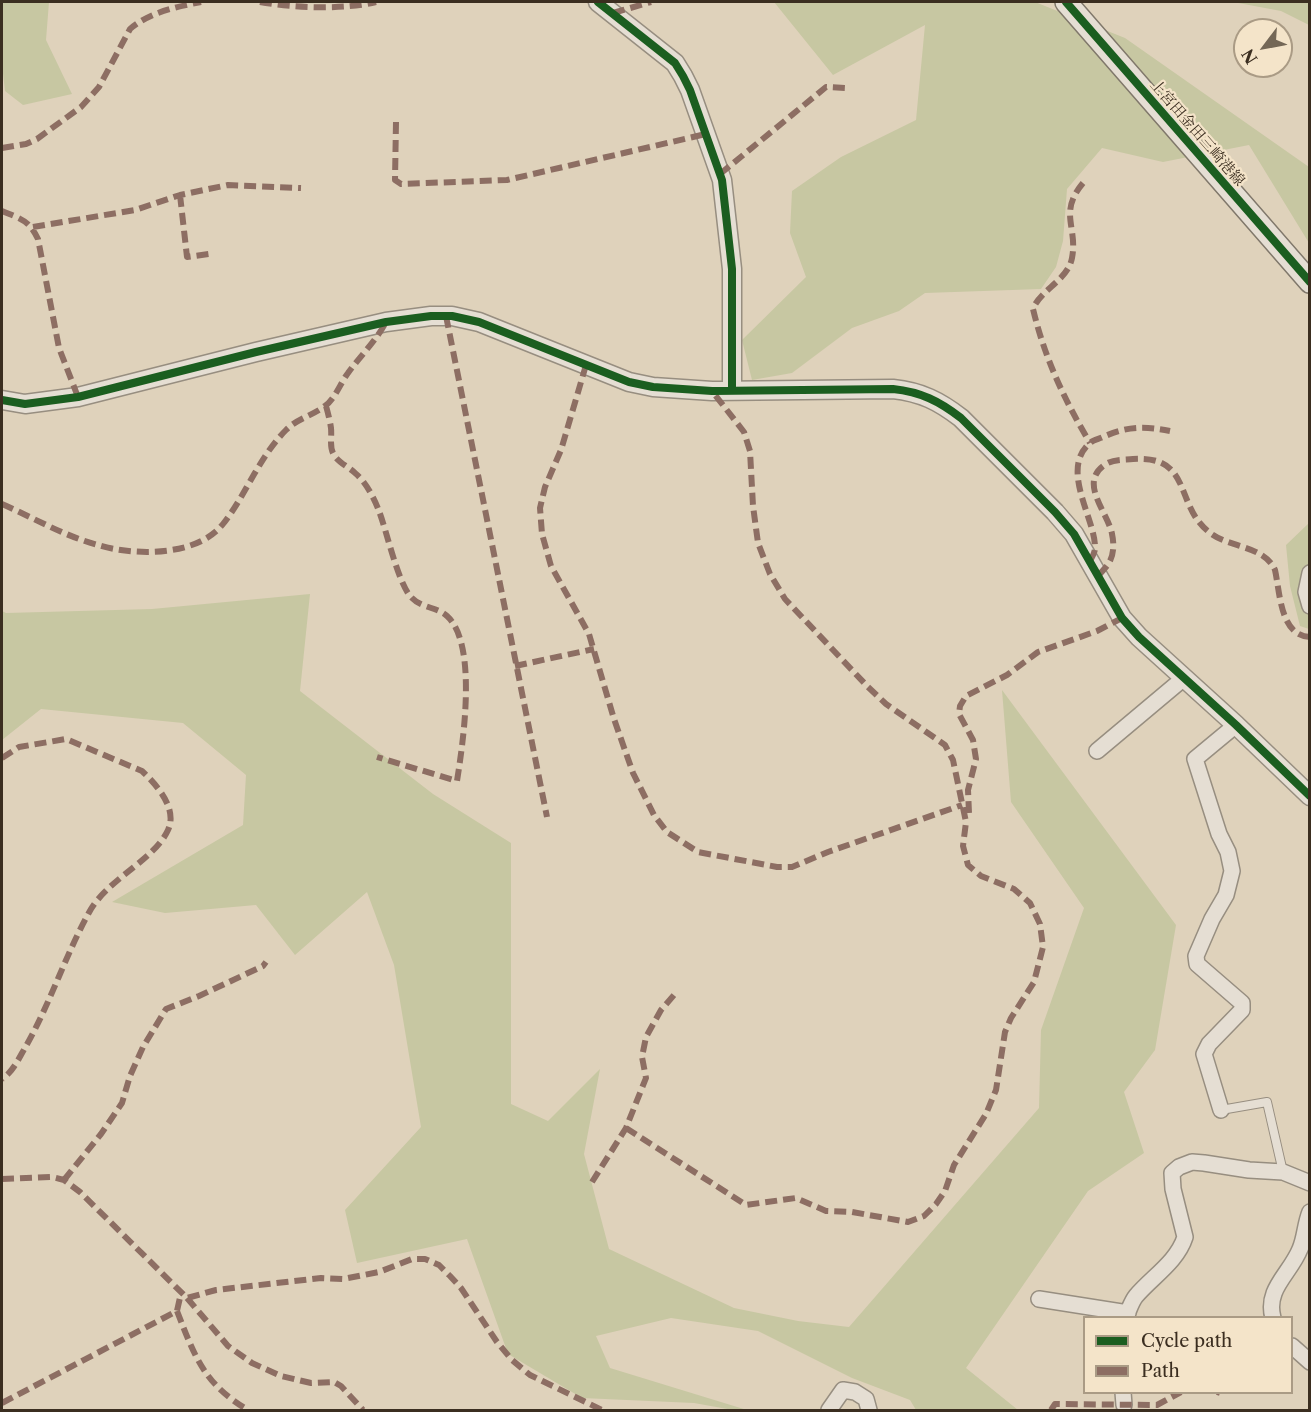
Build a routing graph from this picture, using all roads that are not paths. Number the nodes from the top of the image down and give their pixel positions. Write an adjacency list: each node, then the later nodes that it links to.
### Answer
1 (598, 2): 4 (street)
2 (1066, 2): 3 (main road, 上宮田金田三崎港線)
3 (1310, 282)
4 (732, 390): 5 (street); 8 (street)
5 (2, 400)
6 (1310, 573): 7 (street)
7 (1310, 606)
8 (1184, 678): 9 (street); 10 (street)
9 (1236, 725): 11 (street); 12 (street)
10 (1097, 751)
11 (1310, 796)
12 (1221, 1110): 13 (lane)
13 (1283, 1172): 14 (street); 17 (street)
14 (1310, 1183)
15 (1310, 1212): 18 (street)
16 (1039, 1299): 17 (street)
17 (1126, 1315)
18 (1272, 1316)
19 (1293, 1347): 20 (street)
20 (1310, 1362)
21 (830, 1410): 22 (street)
22 (869, 1410)

